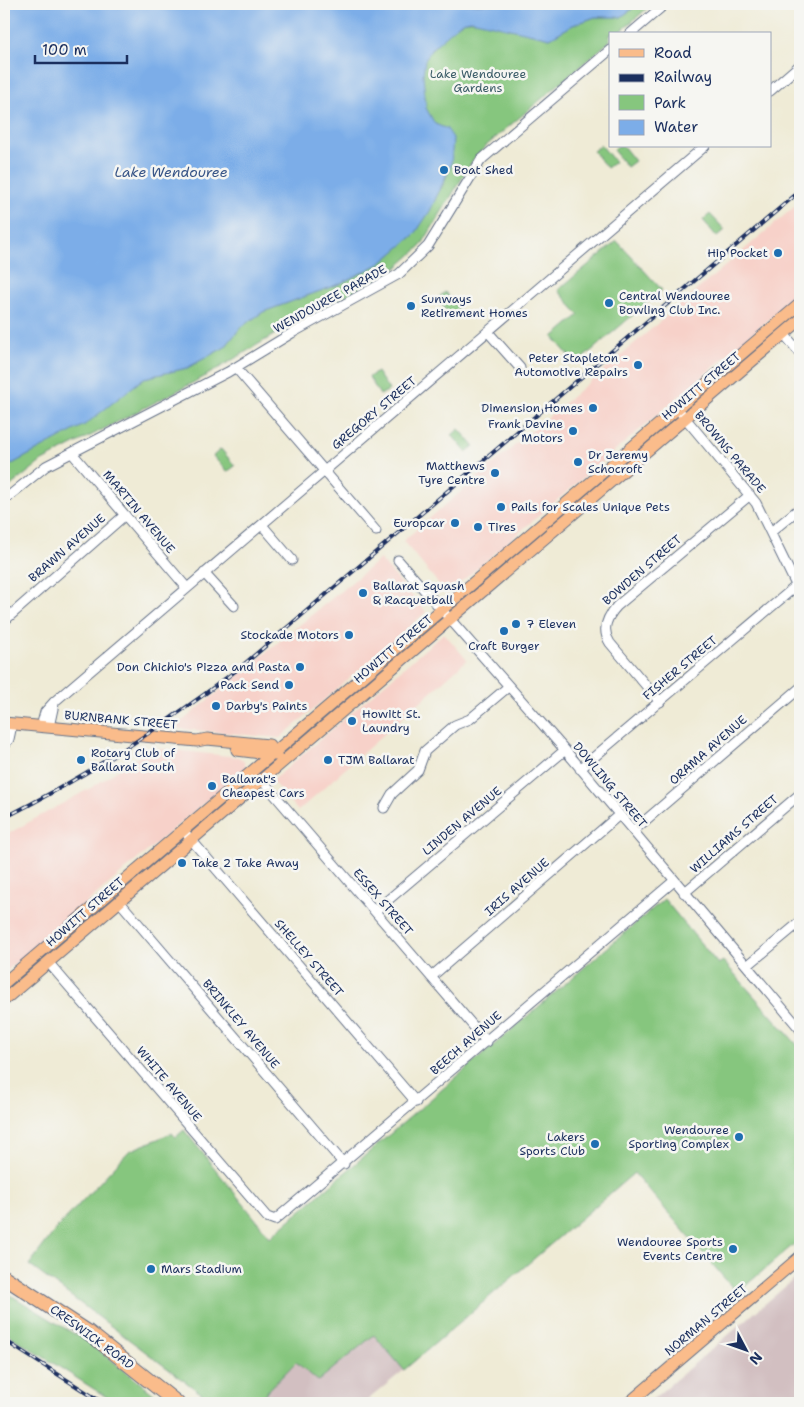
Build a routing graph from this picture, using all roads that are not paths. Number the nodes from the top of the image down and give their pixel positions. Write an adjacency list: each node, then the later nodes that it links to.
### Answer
1 (665, 4): 2 (street)
2 (634, 32)
3 (609, 51): 12 (street, WENDOUREE PARADE)
4 (800, 66): 5 (street)
5 (772, 89)
6 (703, 148): 9 (street, GREGORY STREET)
7 (800, 304): 14 (main road, HOWITT STREET)
8 (800, 320): 10 (main road, HOWITT STREET)
9 (488, 332): 13 (street); 16 (street, GREGORY STREET)
10 (784, 334): 11 (street); 14 (main road, HOWITT STREET)
11 (800, 353)
12 (236, 368): 15 (street, WENDOUREE PARADE); 16 (street)
13 (520, 368)
14 (681, 413): 17 (street, BROWNS PARADE); 30 (main road, HOWITT STREET); 31 (main road, HOWITT STREET)
15 (72, 453): 18 (street, WENDOUREE PARADE); 20 (street, MARTIN AVENUE)
16 (324, 471): 21 (street, GREGORY STREET); 22 (street)
17 (750, 495): 23 (street, BROWNS PARADE); 35 (street, BOWDEN STREET)
18 (4, 500)
19 (800, 508): 23 (street)
20 (125, 515): 27 (street, MARTIN AVENUE); 32 (street, BRAWN AVENUE)
21 (262, 525): 24 (street); 26 (street, GREGORY STREET)
22 (376, 532)
23 (771, 532): 28 (street, BROWNS PARADE)
24 (292, 560)
25 (398, 560): 30 (street, DOWLING STREET)
26 (204, 573): 27 (street, GREGORY STREET); 29 (street)
27 (187, 588): 38 (street, GREGORY STREET)
28 (798, 589): 35 (street, FISHER STREET)
29 (234, 606)
30 (442, 609): 31 (street, DOWLING STREET); 36 (main road, HOWITT STREET)
31 (450, 619): 33 (street, DOWLING STREET); 36 (main road, HOWITT STREET)
32 (4, 621)
33 (508, 687): 42 (street, DOWLING STREET); 48 (street)
34 (800, 688): 50 (street, ORAMA AVENUE)
35 (660, 702): 45 (street, FISHER STREET)
36 (341, 703): 41 (main road, HOWITT STREET); 44 (main road, HOWITT STREET)
37 (7, 722): 38 (main road, BURNBANK STREET); 40 (street)
38 (45, 727): 39 (main road, BURNBANK STREET)
39 (197, 741): 41 (main road, BURNBANK STREET); 43 (main road, BURNBANK STREET)
40 (4, 745)
41 (275, 748): 43 (main road, BURNBANK STREET); 44 (main road, BURNBANK STREET); 46 (main road, HOWITT STREET)
42 (564, 750): 45 (street, DOWLING STREET); 55 (street, LINDEN AVENUE)
43 (247, 751): 46 (street)
44 (284, 759): 46 (main road, HOWITT STREET)
45 (580, 769): 49 (street, DOWLING STREET)
46 (257, 775): 51 (main road, HOWITT STREET); 55 (street, ESSEX STREET)
47 (800, 794): 53 (street, WILLIAMS STREET)
48 (384, 808)
49 (619, 815): 50 (street, DOWLING STREET); 59 (street, IRIS AVENUE)
50 (633, 831): 52 (street, DOWLING STREET)
51 (187, 835): 54 (main road, HOWITT STREET); 60 (main road, HOWITT STREET); 64 (street, SHELLEY STREET)
52 (674, 882): 53 (street, DOWLING STREET); 63 (street, BEECH AVENUE)
53 (684, 893): 58 (street, DOWLING STREET)
54 (120, 901): 57 (main road, HOWITT STREET); 65 (street, BRINKLEY AVENUE)
55 (375, 911): 59 (street, ESSEX STREET)
56 (800, 922): 58 (street)
57 (48, 962): 61 (main road, HOWITT STREET); 66 (street, WHITE AVENUE)
58 (747, 966): 62 (street, DOWLING STREET)
59 (431, 977): 63 (street, ESSEX STREET)
60 (4, 984)
61 (4, 1000)
62 (800, 1028)
63 (486, 1042): 64 (street, BEECH AVENUE)
64 (416, 1102): 65 (street, BEECH AVENUE)
65 (344, 1164): 66 (street, BEECH AVENUE)
66 (273, 1220)
67 (800, 1257): 70 (main road, NORMAN STREET)
68 (4, 1276): 69 (highway, CRESWICK ROAD)
69 (176, 1403)
70 (629, 1403)

